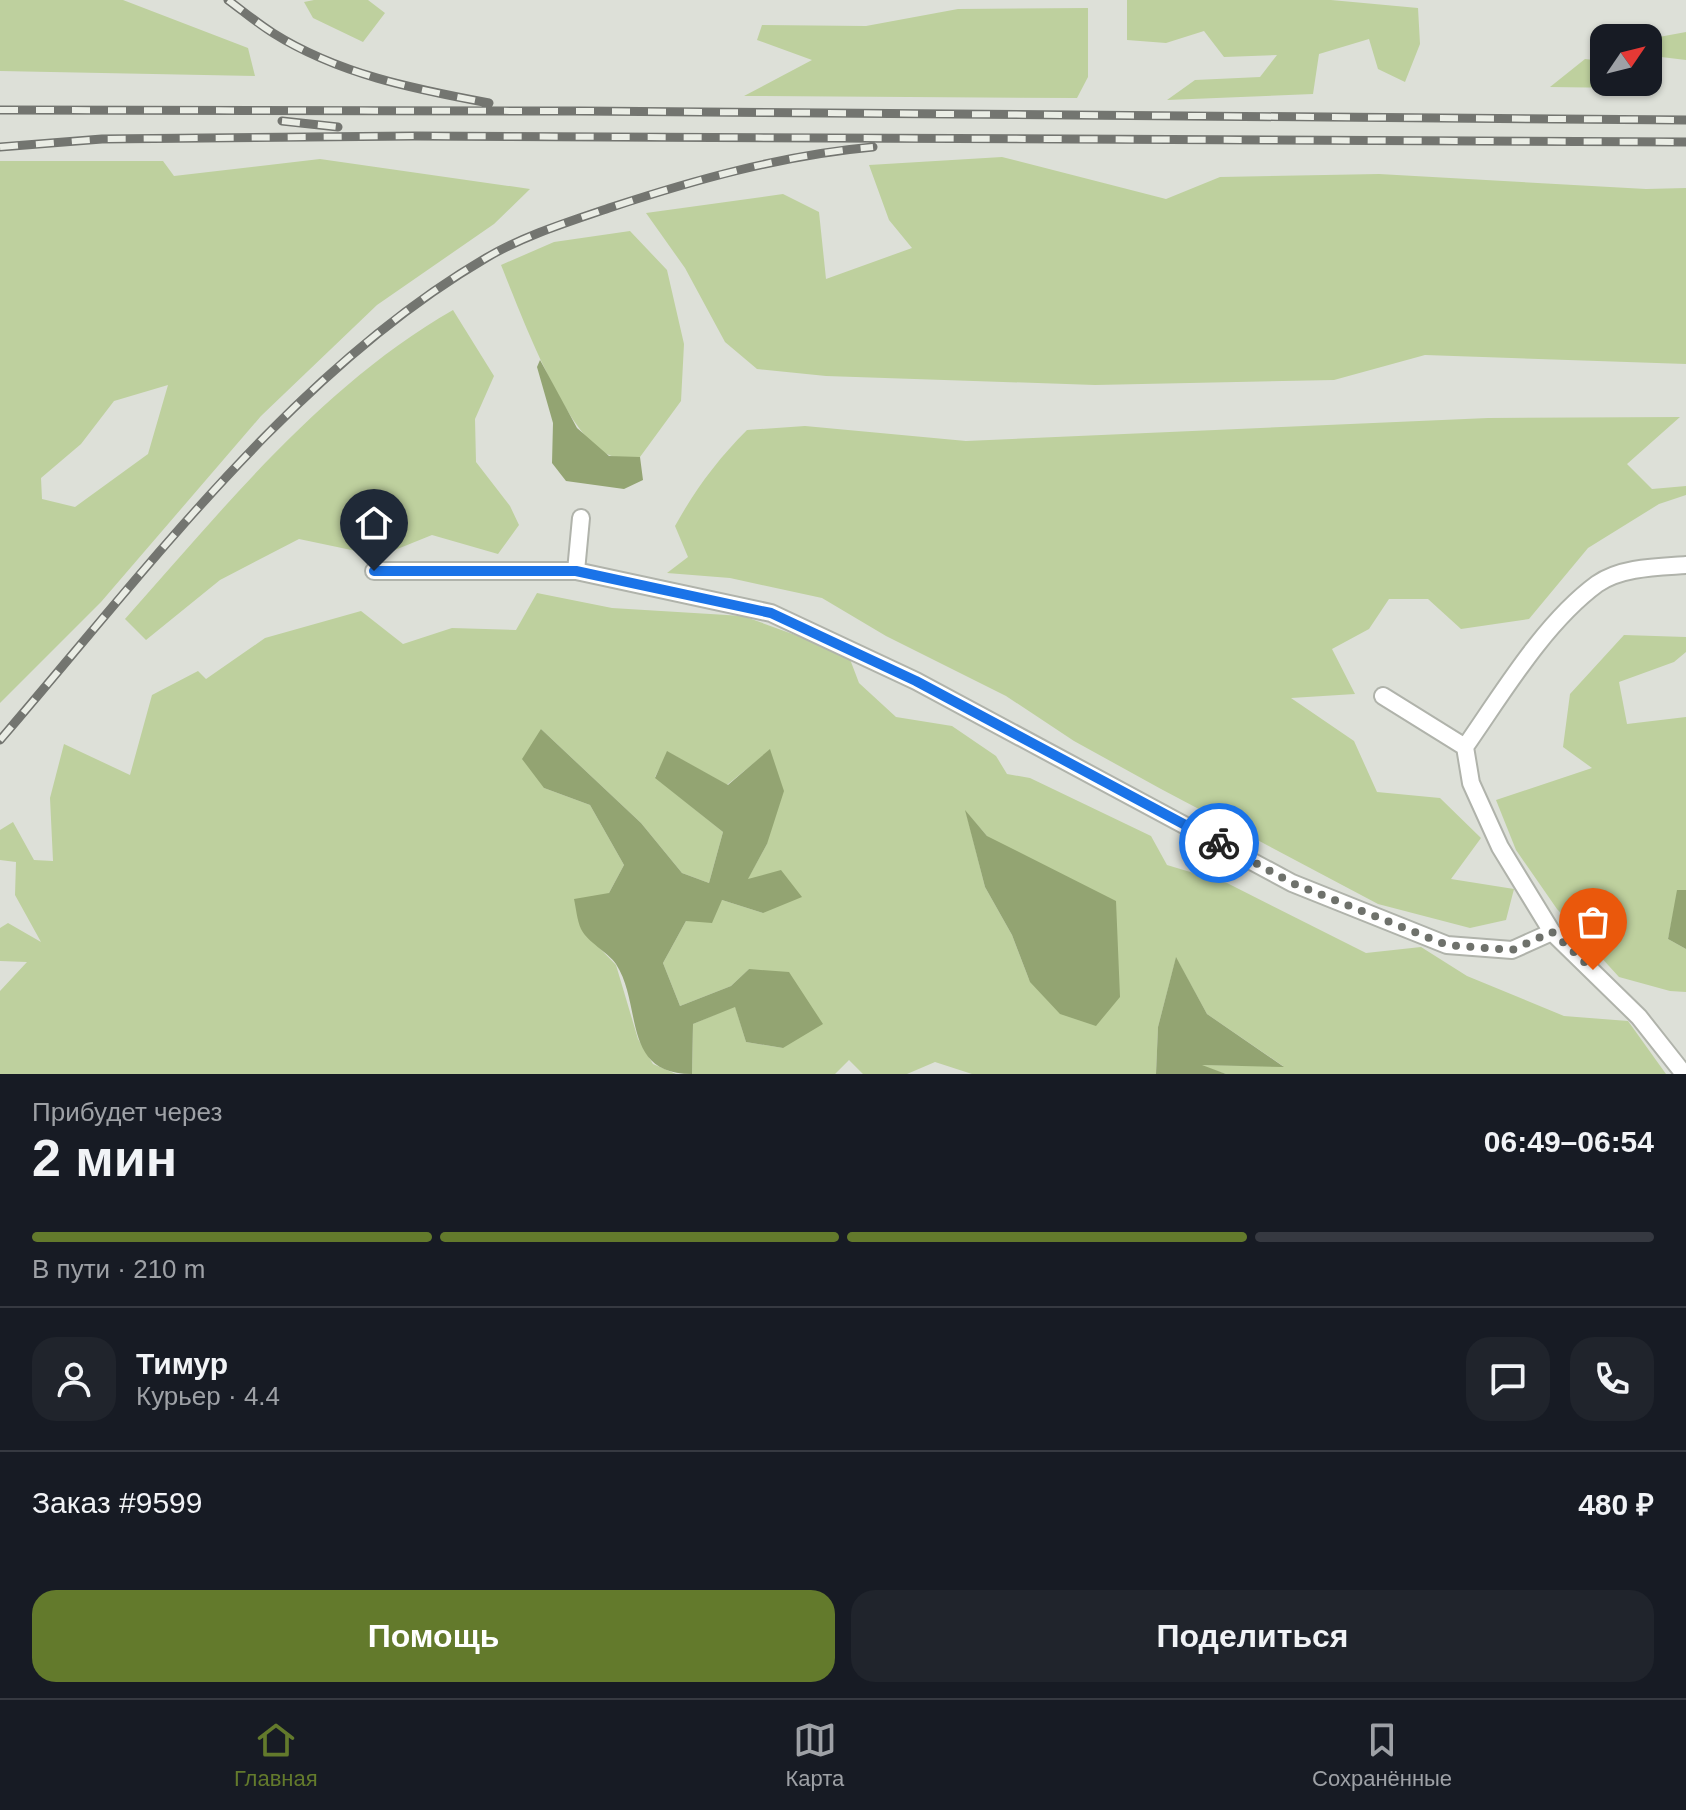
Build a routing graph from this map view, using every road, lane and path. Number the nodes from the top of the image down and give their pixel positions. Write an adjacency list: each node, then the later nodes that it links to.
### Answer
1 (581, 518): 4 (lane)
2 (1686, 565): 6 (lane)
3 (374, 571): 4 (lane)
4 (576, 571): 7 (lane)
5 (1383, 696): 6 (lane)
6 (1465, 747): 7 (lane)
7 (1552, 932): 8 (lane)
8 (1684, 1074)

